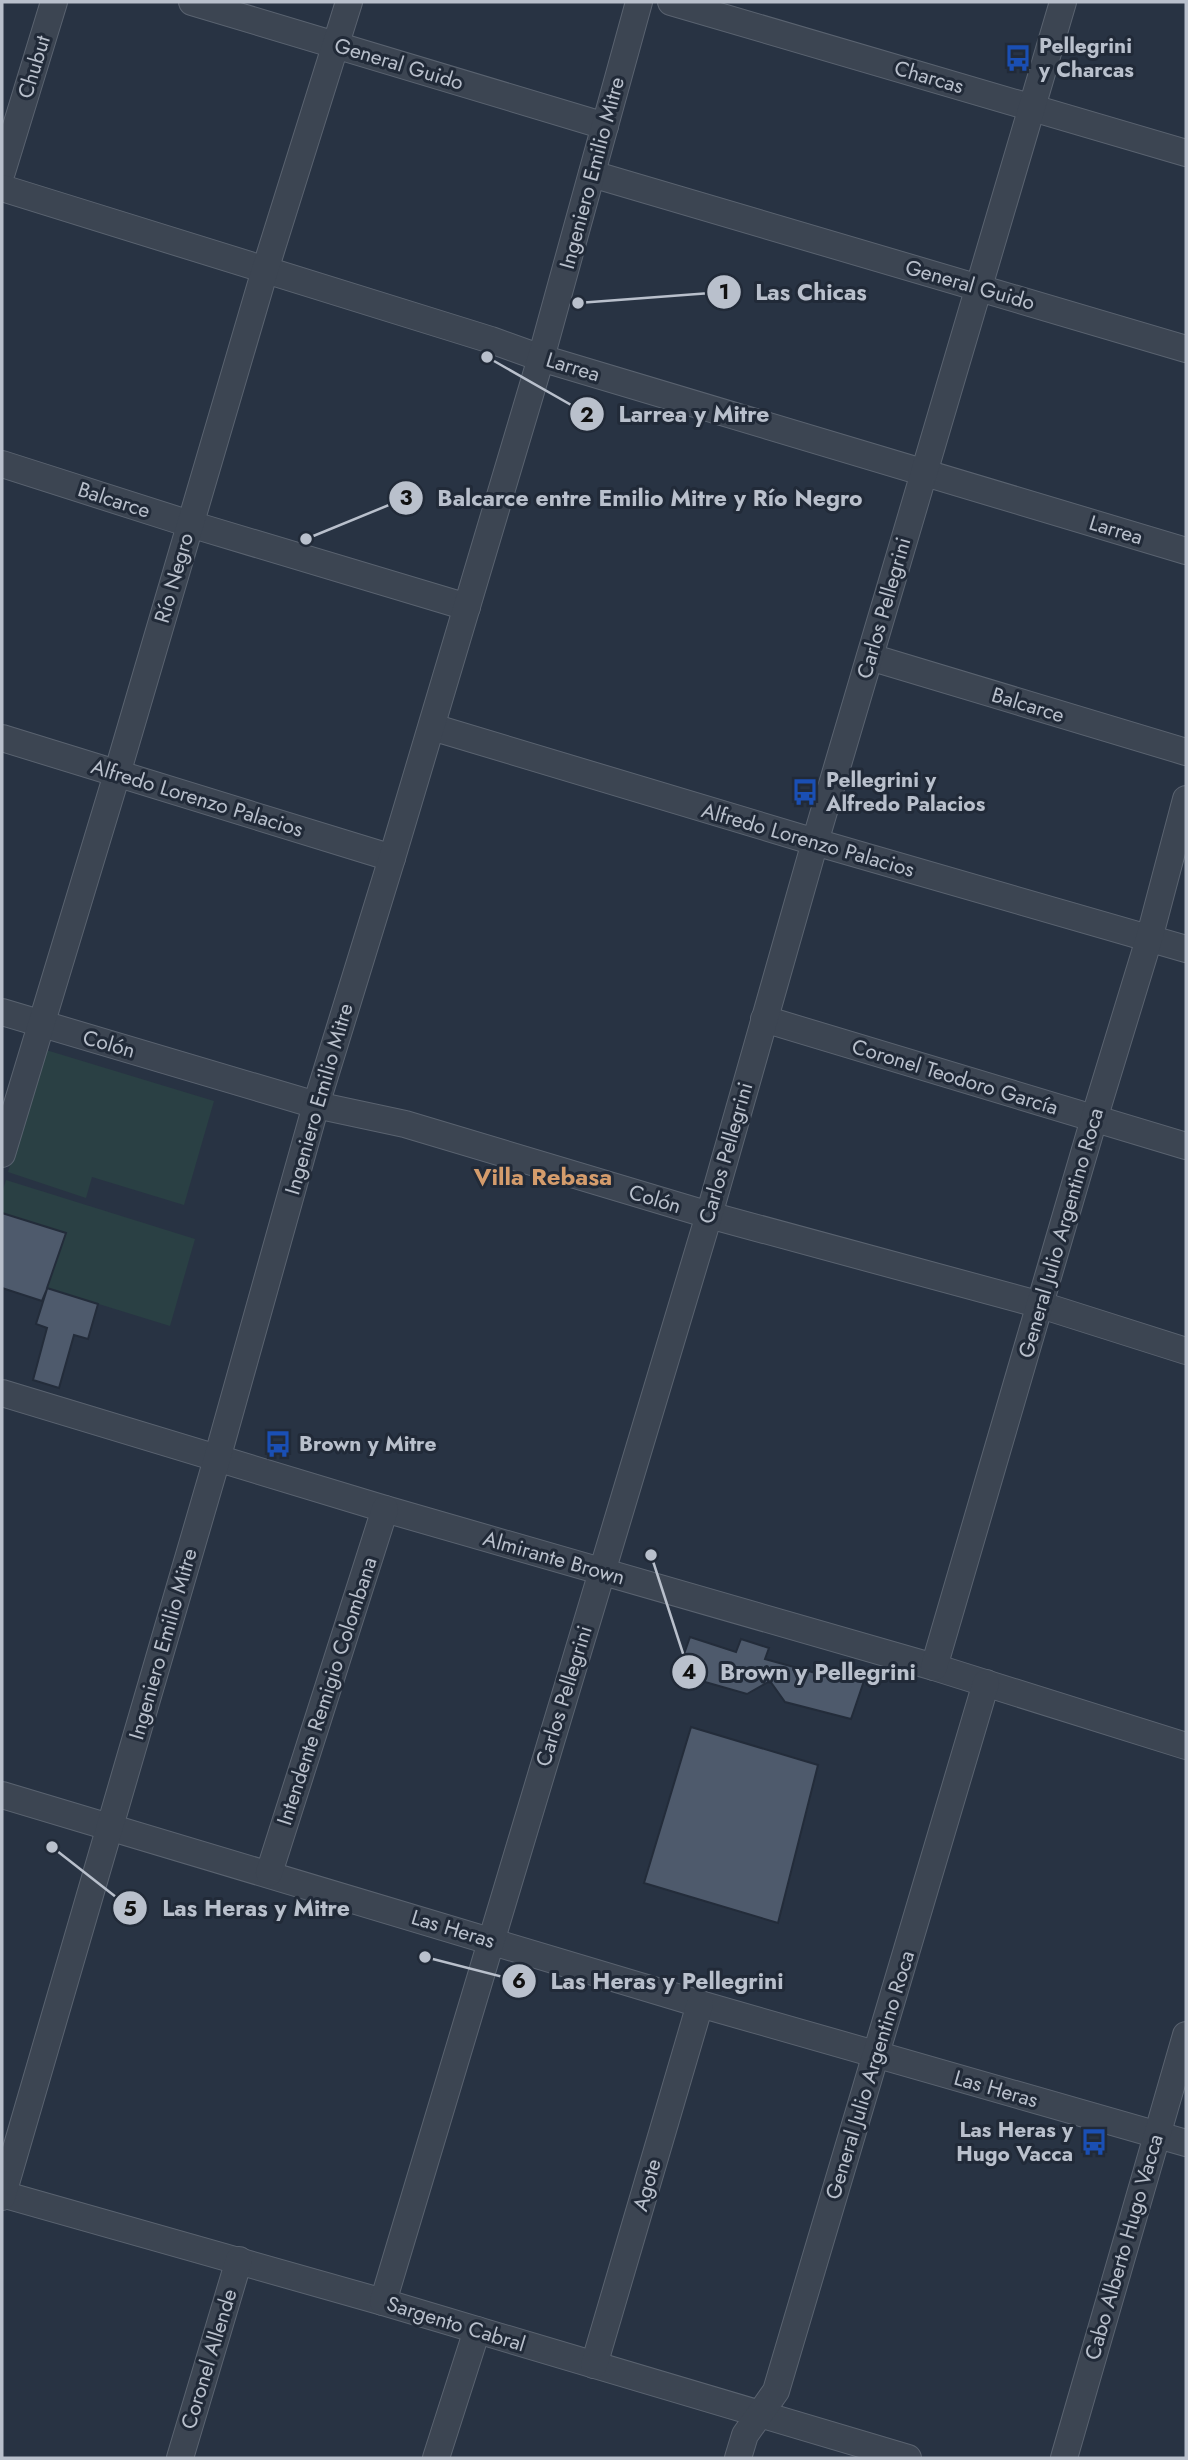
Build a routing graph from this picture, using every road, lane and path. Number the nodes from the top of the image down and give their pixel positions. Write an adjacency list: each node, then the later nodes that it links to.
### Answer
1 (54, 2): 11 (street, Chubut)
2 (192, 2): 7 (street, General Guido)
3 (349, 2): 7 (street, Río Negro)
4 (639, 2): 9 (street, Ingeniero Emilio Mitre)
5 (671, 2): 8 (street, Charcas)
6 (1063, 2): 8 (street, Carlos Pellegrini)
7 (335, 45): 9 (street, General Guido); 14 (street, Río Negro)
8 (1032, 107): 10 (street, Charcas); 15 (street, Carlos Pellegrini)
9 (605, 126): 12 (street, Ingeniero Emilio Mitre)
10 (1186, 153)
11 (2, 172)
12 (592, 174): 15 (street, General Guido); 17 (street, Ingeniero Emilio Mitre)
13 (2, 188): 14 (street, Larrea)
14 (265, 270): 17 (street, Larrea); 20 (street, Río Negro)
15 (979, 288): 16 (street, General Guido); 19 (street, Carlos Pellegrini)
16 (1186, 349)
17 (541, 358): 19 (street, Larrea); 22 (street, Ingeniero Emilio Mitre)
18 (2, 464): 20 (street, Balcarce)
19 (923, 471): 21 (street, Larrea); 23 (street, Carlos Pellegrini)
20 (190, 524): 22 (street, Balcarce); 27 (street, Río Negro)
21 (1186, 551)
22 (467, 607): 24 (street, Ingeniero Emilio Mitre)
23 (870, 657): 26 (street, Balcarce); 29 (street, Carlos Pellegrini)
24 (432, 727): 29 (street, Alfredo Lorenzo Palacios); 30 (street, Ingeniero Emilio Mitre)
25 (2, 738): 27 (street, Alfredo Lorenzo Palacios)
26 (1186, 752)
27 (117, 774): 30 (street, Alfredo Lorenzo Palacios); 35 (street, Río Negro)
28 (1186, 799): 31 (street, General Julio Argentino Roca)
29 (815, 842): 31 (street, Alfredo Lorenzo Palacios); 34 (street, Carlos Pellegrini)
30 (393, 858): 36 (street, Ingeniero Emilio Mitre)
31 (1149, 939): 32 (street, Alfredo Lorenzo Palacios); 37 (street, General Julio Argentino Roca)
32 (1186, 949)
33 (2, 1012): 35 (street, Colón)
34 (764, 1019): 37 (street, Coronel Teodoro García); 40 (street, Carlos Pellegrini)
35 (42, 1024): 36 (street, Colón); 39 (street, Río Negro)
36 (316, 1104): 40 (street, Colón); 44 (street, Ingeniero Emilio Mitre)
37 (1094, 1119): 38 (street, Coronel Teodoro García); 41 (street, General Julio Argentino Roca)
38 (1186, 1146)
39 (2, 1154)
40 (709, 1215): 41 (street, Colón); 46 (street, Carlos Pellegrini)
41 (1041, 1305): 42 (street, Colón); 47 (street, General Julio Argentino Roca)
42 (1186, 1351)
43 (2, 1393): 44 (street, Almirante Brown)
44 (217, 1459): 45 (street, Almirante Brown); 51 (street, Ingeniero Emilio Mitre)
45 (385, 1509): 46 (street, Almirante Brown); 52 (street, Intendente Remigio Colombana)
46 (601, 1571): 47 (street, Almirante Brown); 53 (street, Carlos Pellegrini)
47 (934, 1667): 48 (street, Almirante Brown)
48 (986, 1684): 49 (street, Almirante Brown); 56 (street, General Julio Argentino Roca)
49 (1186, 1746)
50 (2, 1795): 51 (street, Las Heras)
51 (109, 1828): 52 (street, Las Heras); 59 (street, Ingeniero Emilio Mitre)
52 (269, 1873): 53 (street, Las Heras)
53 (489, 1941): 54 (street, Las Heras); 61 (street, Carlos Pellegrini)
54 (700, 2004): 56 (street, Las Heras); 63 (street, Agote)
55 (1186, 2035): 57 (street, Cabo Alberto Hugo Vacca)
56 (877, 2055): 57 (street, Las Heras); 64 (street, General Julio Argentino Roca)
57 (1156, 2134): 58 (street, Las Heras); 69 (street, Cabo Alberto Hugo Vacca)
58 (1186, 2143)
59 (2, 2195): 60 (street, Sargento Cabral)
60 (239, 2260): 61 (street, Sargento Cabral); 65 (street, Coronel Allende)
61 (383, 2302): 62 (street, Sargento Cabral)
62 (477, 2330): 63 (street, Sargento Cabral); 66 (street)
63 (594, 2365): 64 (street, Sargento Cabral)
64 (761, 2414): 67 (street, General Julio Argentino Roca); 68 (street, Sargento Cabral)
65 (180, 2458)
66 (436, 2458)
67 (738, 2458)
68 (908, 2458)
69 (1064, 2458)

